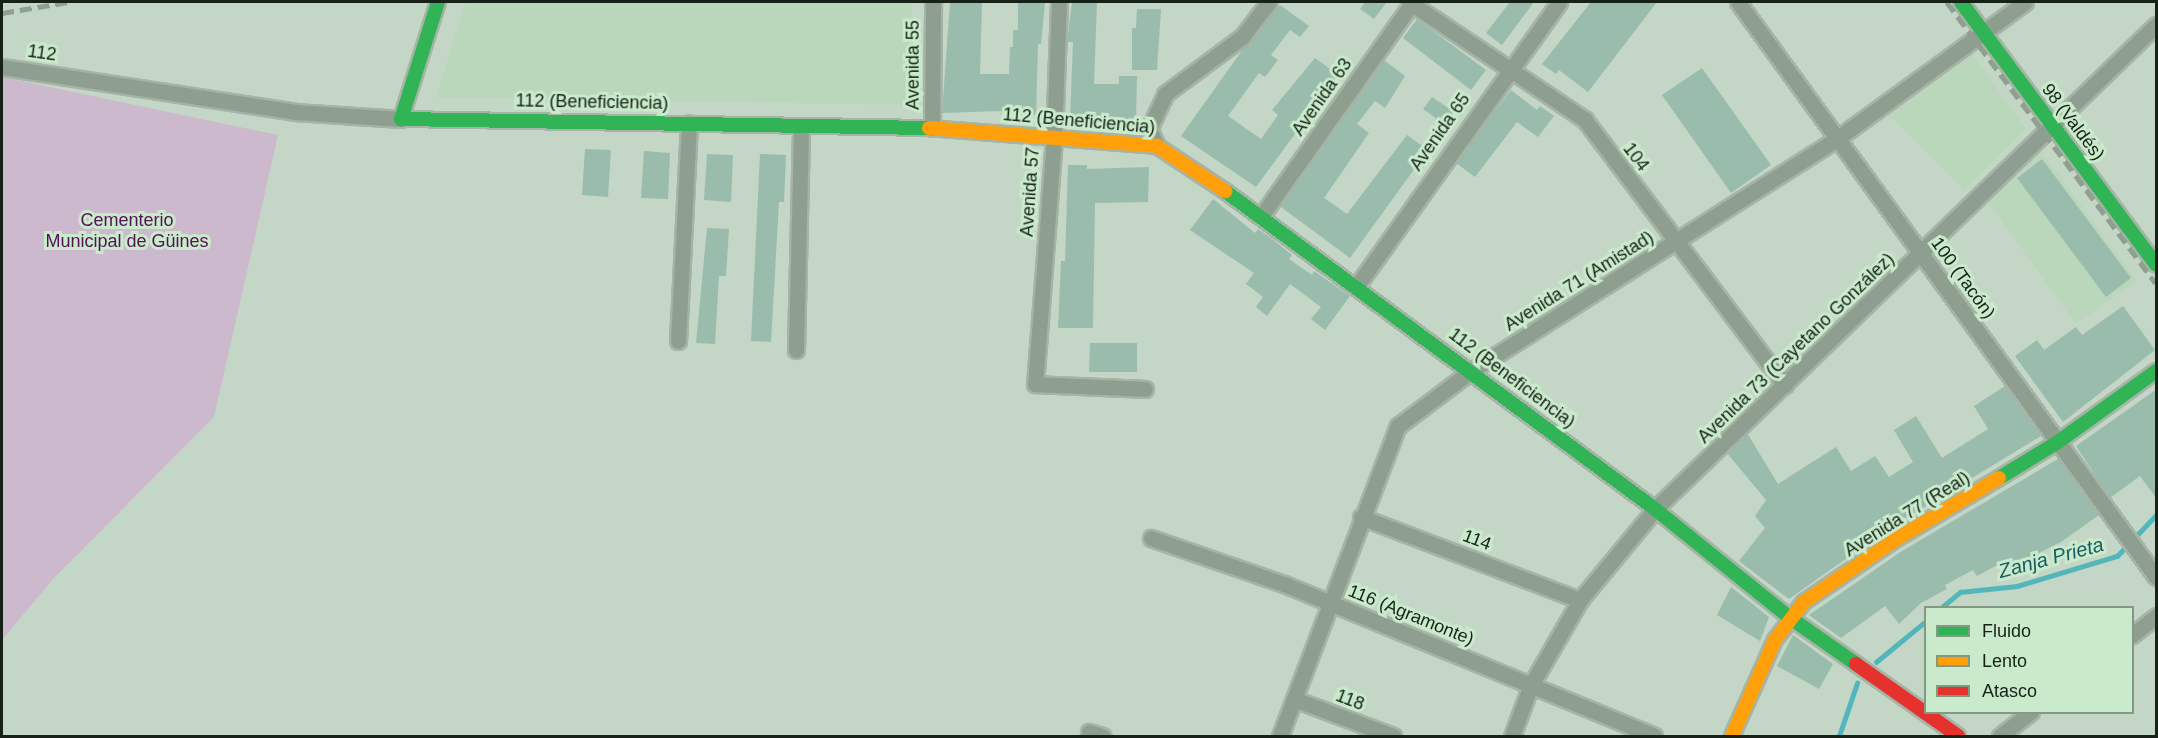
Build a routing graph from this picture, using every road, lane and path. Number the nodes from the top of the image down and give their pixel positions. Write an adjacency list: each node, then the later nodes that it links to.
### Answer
1 (438, 2): 15 (street)
2 (933, 2): 19 (street, Avenida 55)
3 (1059, 2): 20 (street, Avenida 57)
4 (1269, 2): 22 (street)
5 (1411, 2): 13 (street, 104); 23 (street, Avenida 63)
6 (1559, 2): 13 (street, Avenida 65)
7 (1738, 2): 21 (street, 100 (Tacón))
8 (1961, 2): 11 (street, 98 (Valdés))
9 (2025, 2): 11 (street, Avenida 71 (Amistad))
10 (2157, 25): 18 (street, Avenida 73 (Cayetano González))
11 (1984, 32): 18 (street, 98 (Valdés)); 21 (street, Avenida 71 (Amistad))
12 (2, 67): 14 (street, 112)
13 (1508, 69): 24 (street, 104); 27 (street, Avenida 65)
14 (77, 78): 15 (street, 112 (Beneficiencia))
15 (401, 119): 16 (street, 112 (Beneficiencia))
16 (689, 123): 17 (street, 112 (Beneficiencia)); 28 (street)
17 (801, 126): 19 (street, 112 (Beneficiencia)); 29 (street)
18 (2054, 126): 25 (street, Avenida 73 (Cayetano González)); 26 (street, 98 (Valdés))
19 (932, 128): 20 (street, 112 (Beneficiencia))
20 (1054, 138): 22 (street, 112 (Beneficiencia)); 33 (street, Avenida 57)
21 (1838, 138): 24 (street, Avenida 71 (Amistad)); 25 (street, 100 (Tacón))
22 (1157, 146): 23 (street, 112 (Beneficiencia))
23 (1262, 215): 27 (street, 112 (Beneficiencia))
24 (1677, 243): 30 (street, Avenida 71 (Amistad)); 32 (street, 104)
25 (1922, 255): 32 (street, Avenida 73 (Cayetano González)); 34 (street, 100 (Tacón))
26 (2157, 265)
27 (1356, 287): 30 (street, 112 (Beneficiencia))
28 (678, 341)
29 (796, 350)
30 (1471, 371): 35 (street, 112 (Beneficiencia)); 36 (street, Avenida 71 (Amistad))
31 (2157, 371): 34 (street, Avenida 77 (Real))
32 (1785, 385): 35 (street, Avenida 73 (Cayetano González))
33 (1145, 389)
34 (2058, 442): 38 (street, 100 (Tacón)); 42 (street, Avenida 77 (Real))
35 (1655, 509): 39 (street, Avenida 73 (Cayetano González)); 42 (street, 112 (Beneficiencia))
36 (1361, 517): 39 (street, 114); 40 (street, Avenida 71 (Amistad))
37 (1151, 538): 40 (street, 116 (Agramonte))
38 (2157, 577)
39 (1580, 600): 44 (street, Avenida 73 (Cayetano González))
40 (1331, 603): 44 (street, 116 (Agramonte)); 45 (street, Avenida 71 (Amistad))
41 (2157, 616): 43 (street)
42 (1789, 617): 46 (street, 112 (Beneficiencia)); 53 (street, Avenida 77 (Real))
43 (2134, 633)
44 (1531, 685): 51 (street, Avenida 73 (Cayetano González)); 52 (street, 116 (Agramonte))
45 (1294, 699): 49 (street, Avenida 71 (Amistad)); 50 (street, 118)
46 (1924, 712)
47 (1928, 714): 54 (street, 112 (Beneficiencia))
48 (2028, 714): 55 (street)
49 (1280, 736)
50 (1393, 736)
51 (1512, 736)
52 (1654, 736)
53 (1732, 736)
54 (1959, 736)
55 (2000, 736)

